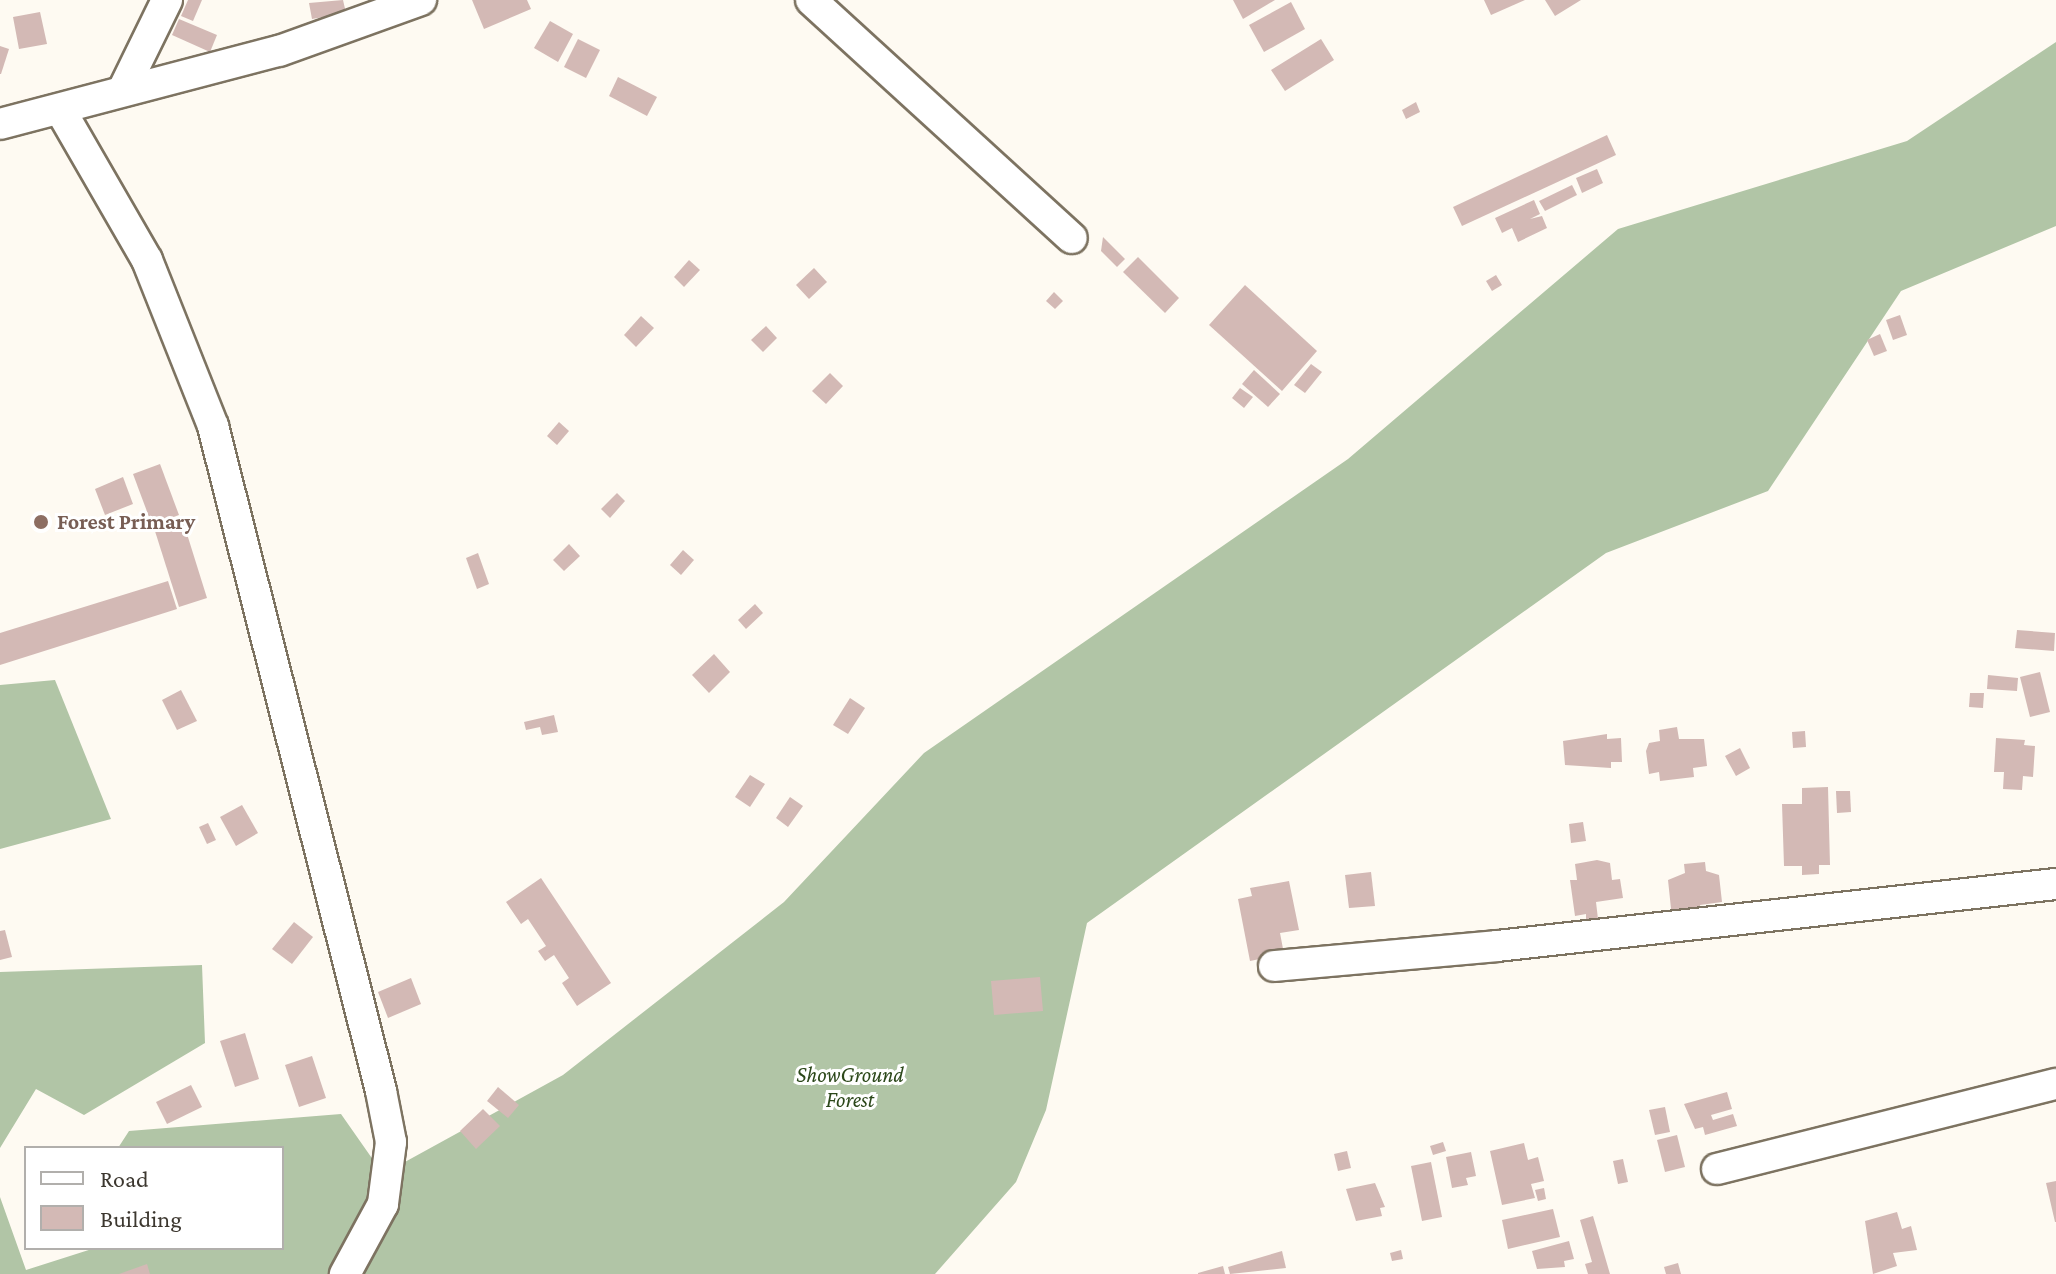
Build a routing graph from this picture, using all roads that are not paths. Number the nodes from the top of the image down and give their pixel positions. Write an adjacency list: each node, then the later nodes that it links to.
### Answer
1 (167, 0): 4 (street)
2 (421, 0): 4 (street)
3 (811, 0): 7 (street)
4 (123, 90): 5 (street)
5 (61, 111): 6 (street); 12 (street)
6 (0, 124)
7 (1072, 238)
8 (2056, 884): 9 (street)
9 (1274, 966)
10 (2056, 1084): 11 (street)
11 (1717, 1169)
12 (345, 1274)

